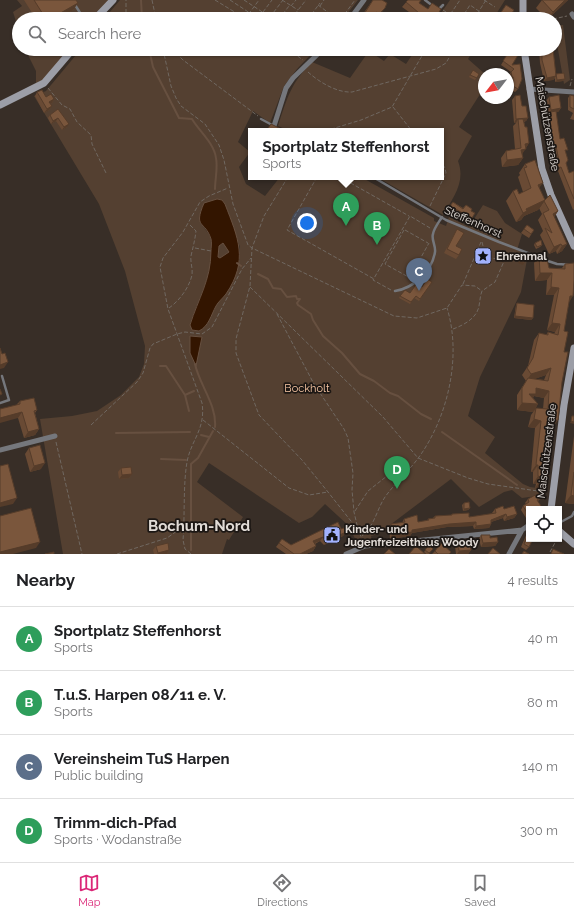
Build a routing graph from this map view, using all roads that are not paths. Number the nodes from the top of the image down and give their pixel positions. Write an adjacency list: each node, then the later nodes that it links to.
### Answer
1 (72, 0): 7 (lane)
2 (113, 0): 8 (street)
3 (364, 0): 9 (street)
4 (425, 0): 6 (lane)
5 (523, 0): 10 (street)
6 (443, 5)
7 (80, 12)
8 (102, 12)
9 (355, 12)
10 (523, 12)
11 (68, 56): 16 (street)
12 (316, 56): 18 (street)
13 (525, 56): 14 (street, Maischützenstraße)
14 (529, 89): 15 (street); 21 (street, Maischützenstraße)
15 (572, 91)
16 (0, 105)
17 (261, 119): 18 (lane)
18 (276, 127)
19 (378, 180): 20 (lane, Steffenhorst)
20 (442, 217): 22 (lane, Steffenhorst); 23 (lane)
21 (574, 246)
22 (574, 265)
23 (395, 291)
24 (574, 348): 29 (street, Maischützenstraße)
25 (2, 376): 26 (lane)
26 (0, 403)
27 (55, 436): 28 (street)
28 (0, 450)
29 (551, 506)
30 (574, 512): 31 (lane)
31 (562, 521)
32 (526, 527): 33 (street)
33 (522, 530): 36 (street); 37 (street)
34 (562, 534): 35 (street)
35 (574, 544)
36 (346, 554)
37 (509, 554)

